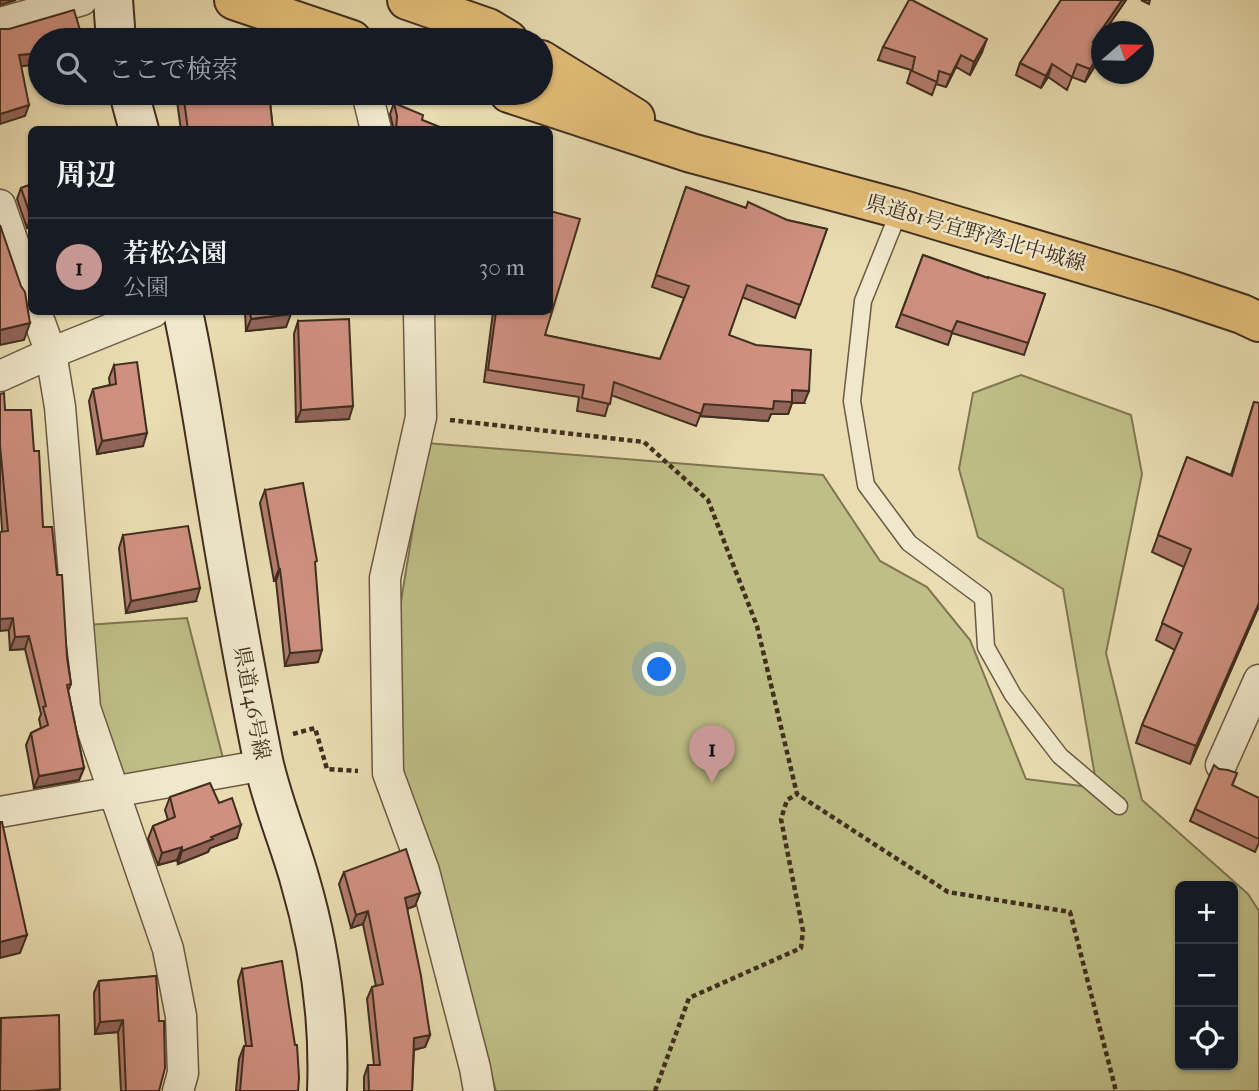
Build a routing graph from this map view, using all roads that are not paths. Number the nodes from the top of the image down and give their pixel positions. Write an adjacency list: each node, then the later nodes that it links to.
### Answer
1 (234, 0): 5 (main road)
2 (407, 0): 6 (main road)
3 (102, 9): 4 (street)
4 (0, 23)
5 (317, 28)
6 (488, 28)
7 (553, 68): 13 (main road, 県道81号宜野湾北中城線)
8 (132, 105): 11 (main road)
9 (370, 105): 12 (street)
10 (545, 105): 13 (main road, 県道81号宜野湾北中城線)
11 (138, 126)
12 (375, 126)
13 (691, 153): 15 (main road, 県道81号宜野湾北中城線)
14 (0, 205): 16 (street)
15 (900, 209): 21 (main road, 県道81号宜野湾北中城線); 28 (lane)
16 (28, 286)
17 (37, 315): 22 (street)
18 (146, 315): 22 (street)
19 (184, 315): 25 (main road, 県道146号線)
20 (419, 315): 32 (street)
21 (1259, 322)
22 (51, 353): 23 (street); 27 (street)
23 (0, 376)
24 (1259, 680): 26 (street)
25 (264, 765): 27 (street); 31 (main road, 県道146号線)
26 (1221, 765)
27 (114, 792): 29 (street); 30 (street)
28 (1119, 806)
29 (0, 812)
30 (178, 1091)
31 (327, 1091)
32 (479, 1091)

